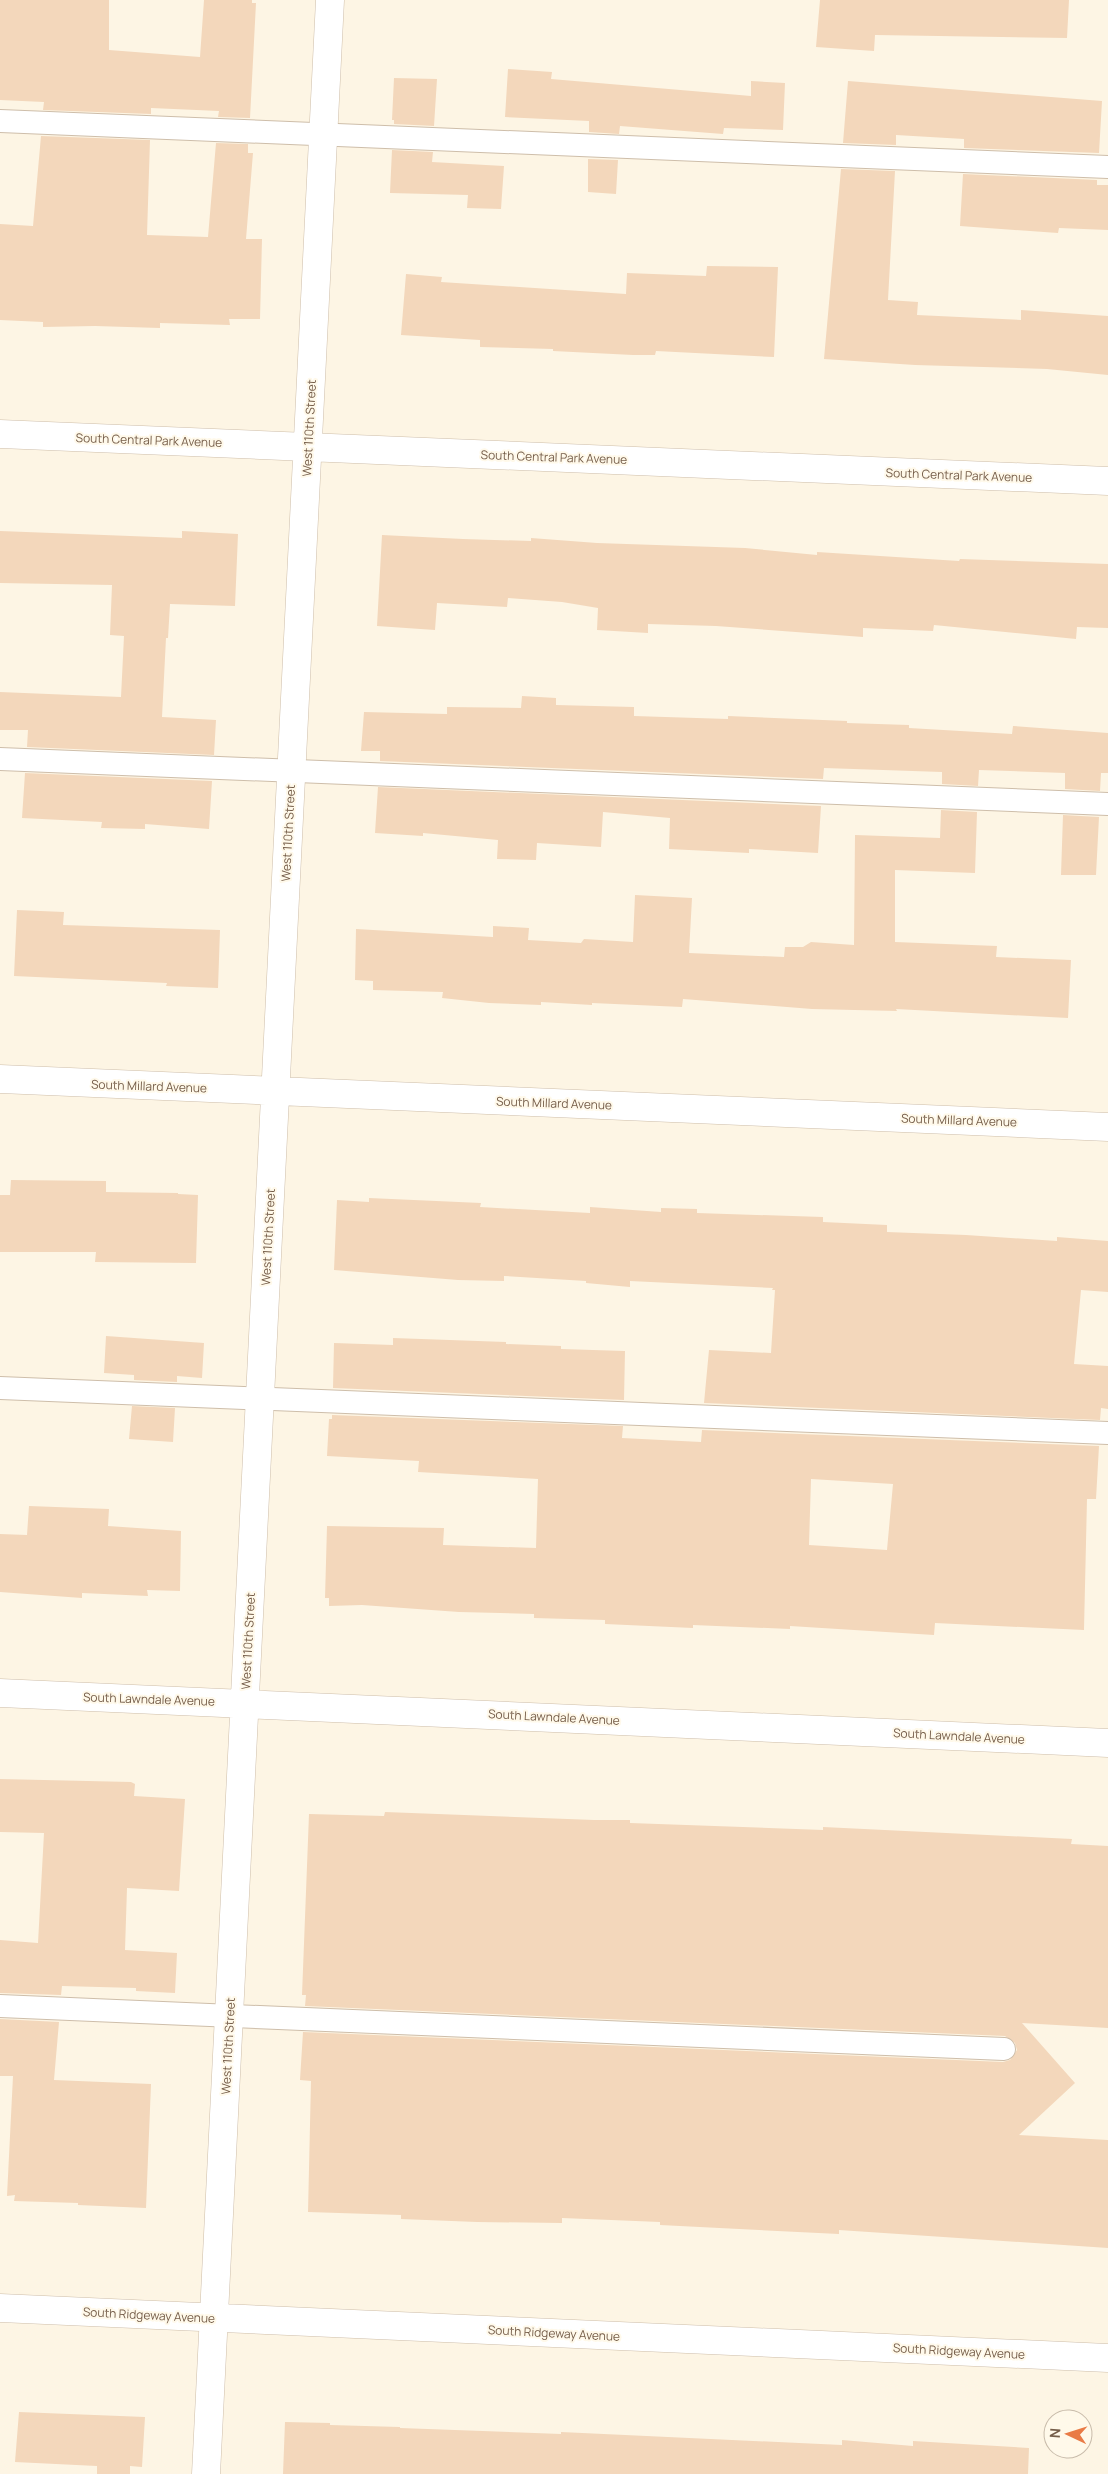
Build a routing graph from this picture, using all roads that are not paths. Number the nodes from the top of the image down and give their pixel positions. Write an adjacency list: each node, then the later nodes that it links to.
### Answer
1 (330, 0): 3 (street, West 110th Street)
2 (0, 121): 3 (lane)
3 (324, 135): 4 (lane); 6 (street, West 110th Street)
4 (1108, 167)
5 (0, 434): 6 (street, South Central Park Avenue)
6 (308, 447): 7 (street, South Central Park Avenue); 9 (street, West 110th Street)
7 (1108, 481)
8 (0, 759): 9 (lane)
9 (292, 771): 10 (lane); 12 (street, West 110th Street)
10 (1108, 804)
11 (0, 1080): 12 (street, South Millard Avenue)
12 (275, 1091): 13 (street, South Millard Avenue); 15 (street, West 110th Street)
13 (1108, 1126)
14 (0, 1388): 15 (lane)
15 (260, 1399): 16 (lane); 18 (street, West 110th Street)
16 (1108, 1433)
17 (0, 1693): 18 (street, South Lawndale Avenue)
18 (245, 1703): 19 (street, South Lawndale Avenue); 21 (street, West 110th Street)
19 (1108, 1743)
20 (0, 2006): 21 (lane)
21 (229, 2016): 22 (lane); 24 (street, West 110th Street)
22 (1004, 2049)
23 (0, 2308): 24 (street, South Ridgeway Avenue)
24 (214, 2318): 25 (street, South Ridgeway Avenue); 26 (street, West 110th Street)
25 (1108, 2358)
26 (206, 2474)

